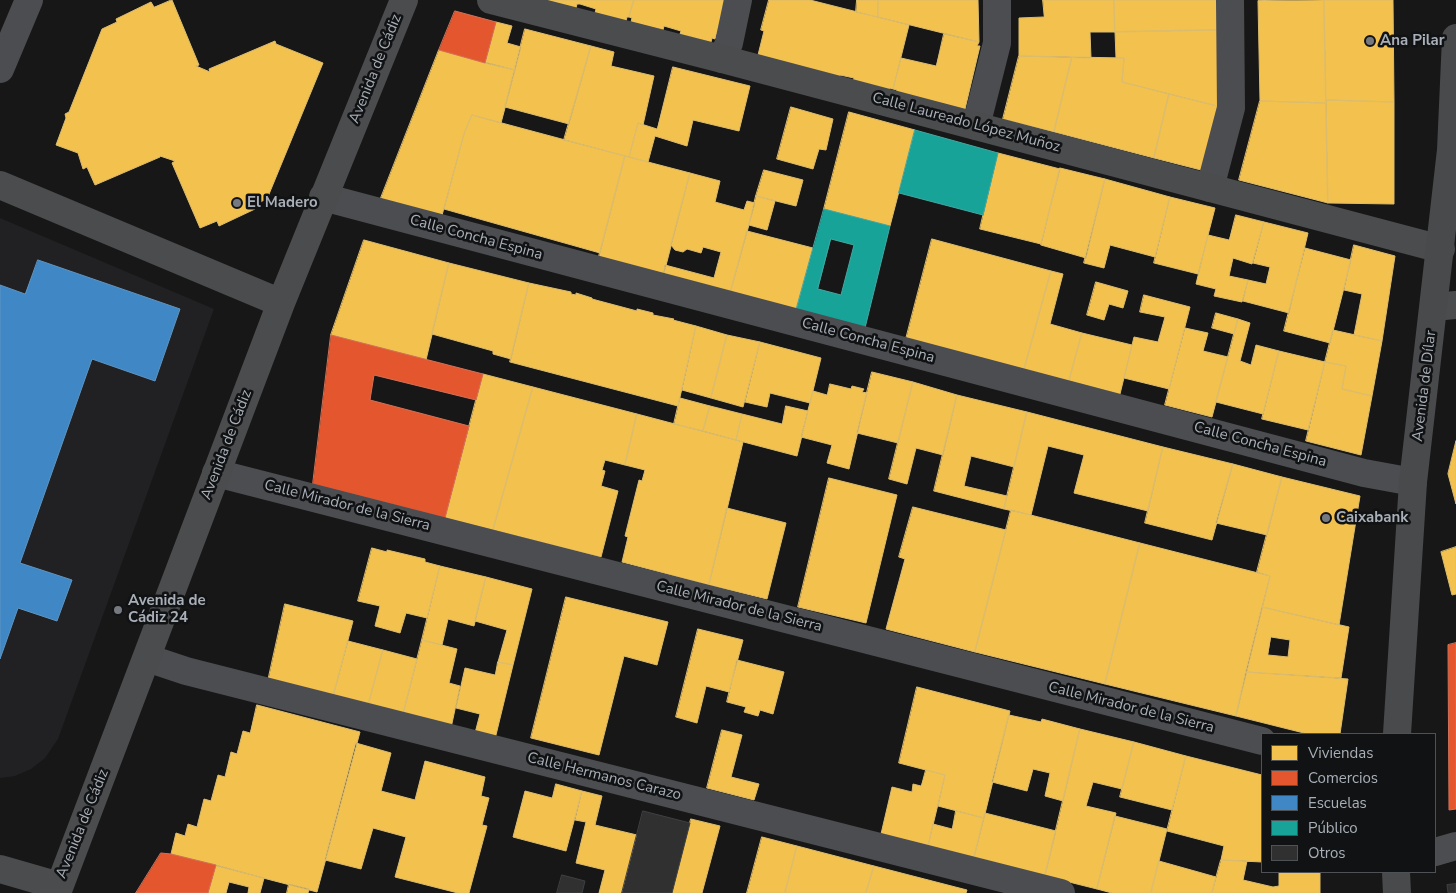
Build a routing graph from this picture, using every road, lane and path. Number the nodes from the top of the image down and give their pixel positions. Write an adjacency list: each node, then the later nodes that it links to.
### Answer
1 (29, 0): 9 (street)
2 (404, 0): 13 (street, Avenida de Cádiz)
3 (491, 0): 8 (street, Calle Laureado López Muñoz)
4 (738, 0): 8 (street)
5 (997, 0): 10 (street)
6 (1230, 0): 12 (street)
7 (1456, 38): 14 (main road, Avenida de Dílar)
8 (722, 59): 10 (street, Calle Laureado López Muñoz)
9 (0, 69)
10 (976, 126): 12 (street, Calle Laureado López Muñoz)
11 (0, 185): 15 (street)
12 (1210, 188): 14 (street, Calle Laureado López Muñoz)
13 (323, 197): 15 (street, Avenida de Cádiz); 18 (street, Calle Concha Espina)
14 (1441, 249): 16 (main road, Avenida de Dílar)
15 (281, 303): 17 (street, Avenida de Cádiz)
16 (1445, 306): 18 (main road, Avenida de Dílar)
17 (216, 473): 19 (street, Avenida de Cádiz); 21 (street, Calle Mirador de la Sierra)
18 (1413, 482): 20 (main road, Avenida de Dílar)
19 (147, 658): 26 (street, Avenida de Cádiz); 27 (street, Calle Hermanos Carazo)
20 (1397, 733)
21 (1261, 741)
22 (1456, 846): 23 (street)
23 (1436, 852)
24 (0, 869): 26 (street)
25 (1396, 873): 28 (main road)
26 (58, 889)
27 (1061, 893)
28 (1397, 893)

